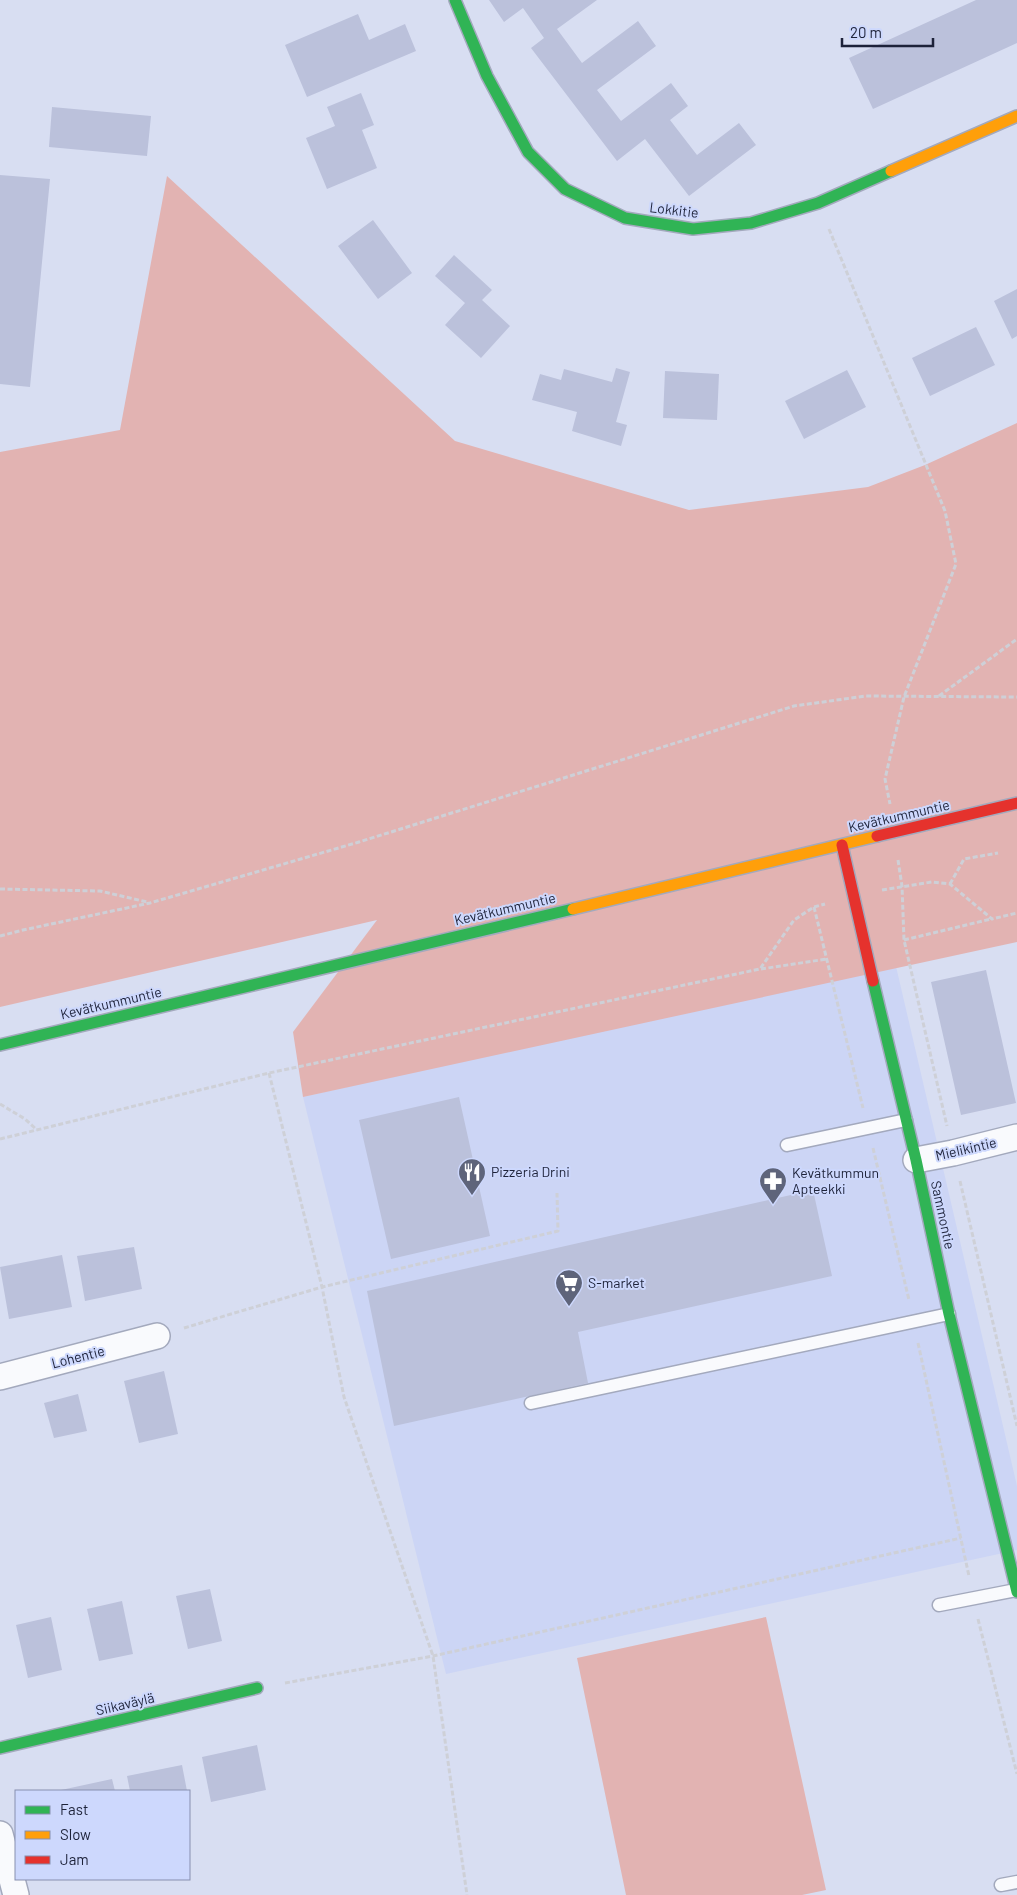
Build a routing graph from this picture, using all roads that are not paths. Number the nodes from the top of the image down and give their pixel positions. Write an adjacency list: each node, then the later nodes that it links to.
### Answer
1 (455, 0): 2 (street, Lokkitie)
2 (1017, 116)
3 (1017, 803): 4 (street, Kevätkummuntie)
4 (842, 845): 5 (street, Kevätkummuntie); 6 (street, Sammontie)
5 (0, 1045)
6 (906, 1120): 8 (lane); 9 (street, Sammontie)
7 (1017, 1137): 9 (street, Mielikintie)
8 (787, 1145)
9 (916, 1160): 10 (street, Sammontie)
10 (949, 1314): 13 (lane); 14 (street, Sammontie)
11 (156, 1336): 12 (street, Lohentie)
12 (0, 1377)
13 (531, 1403)
14 (1017, 1591): 15 (lane)
15 (939, 1605)
16 (257, 1688): 17 (street, Siikaväylä)
17 (0, 1748)
18 (0, 1834): 21 (street)
19 (1017, 1882): 20 (lane)
20 (1001, 1885)
21 (16, 1895)

